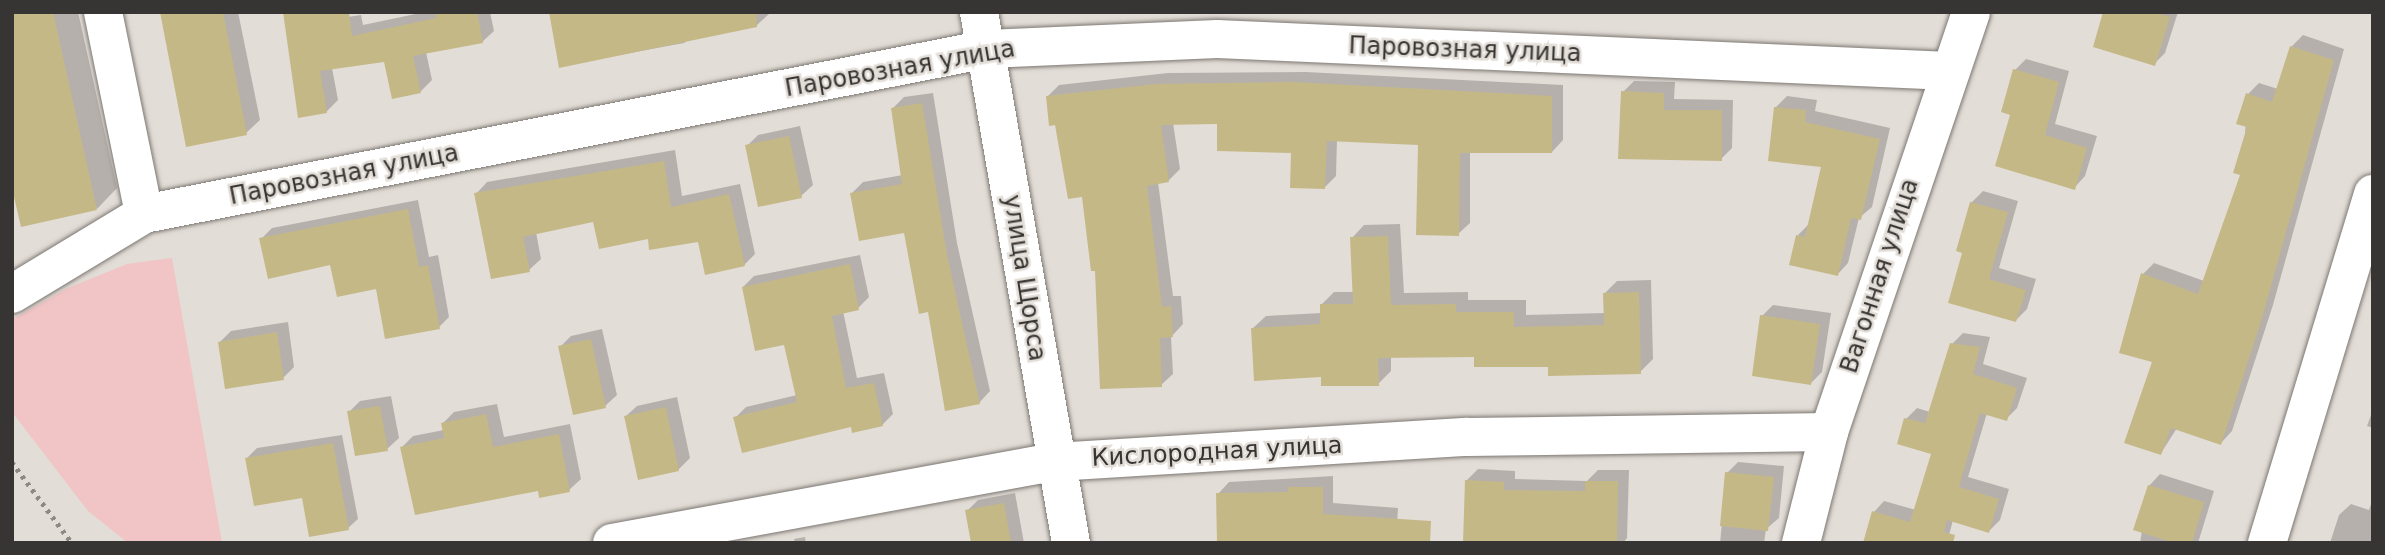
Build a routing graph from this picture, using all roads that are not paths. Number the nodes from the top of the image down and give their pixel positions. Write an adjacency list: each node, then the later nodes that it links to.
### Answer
1 (103, 12): 7 (street)
2 (979, 12): 4 (street, улица Щорса)
3 (1971, 12): 5 (street, Вагонная улица)
4 (987, 49): 5 (street, Паровозная улица); 7 (street, Паровозная улица); 10 (street, улица Щорса)
5 (1949, 71): 9 (street, Вагонная улица)
6 (2373, 194): 14 (street)
7 (144, 214): 8 (street, Паровозная улица)
8 (12, 295)
9 (1829, 432): 10 (street, Кислородная улица); 13 (street, Вагонная улица)
10 (1055, 462): 11 (street, Кислородная улица); 12 (street, улица Щорса)
11 (612, 543)
12 (1071, 543)
13 (1801, 543)
14 (2267, 543)

